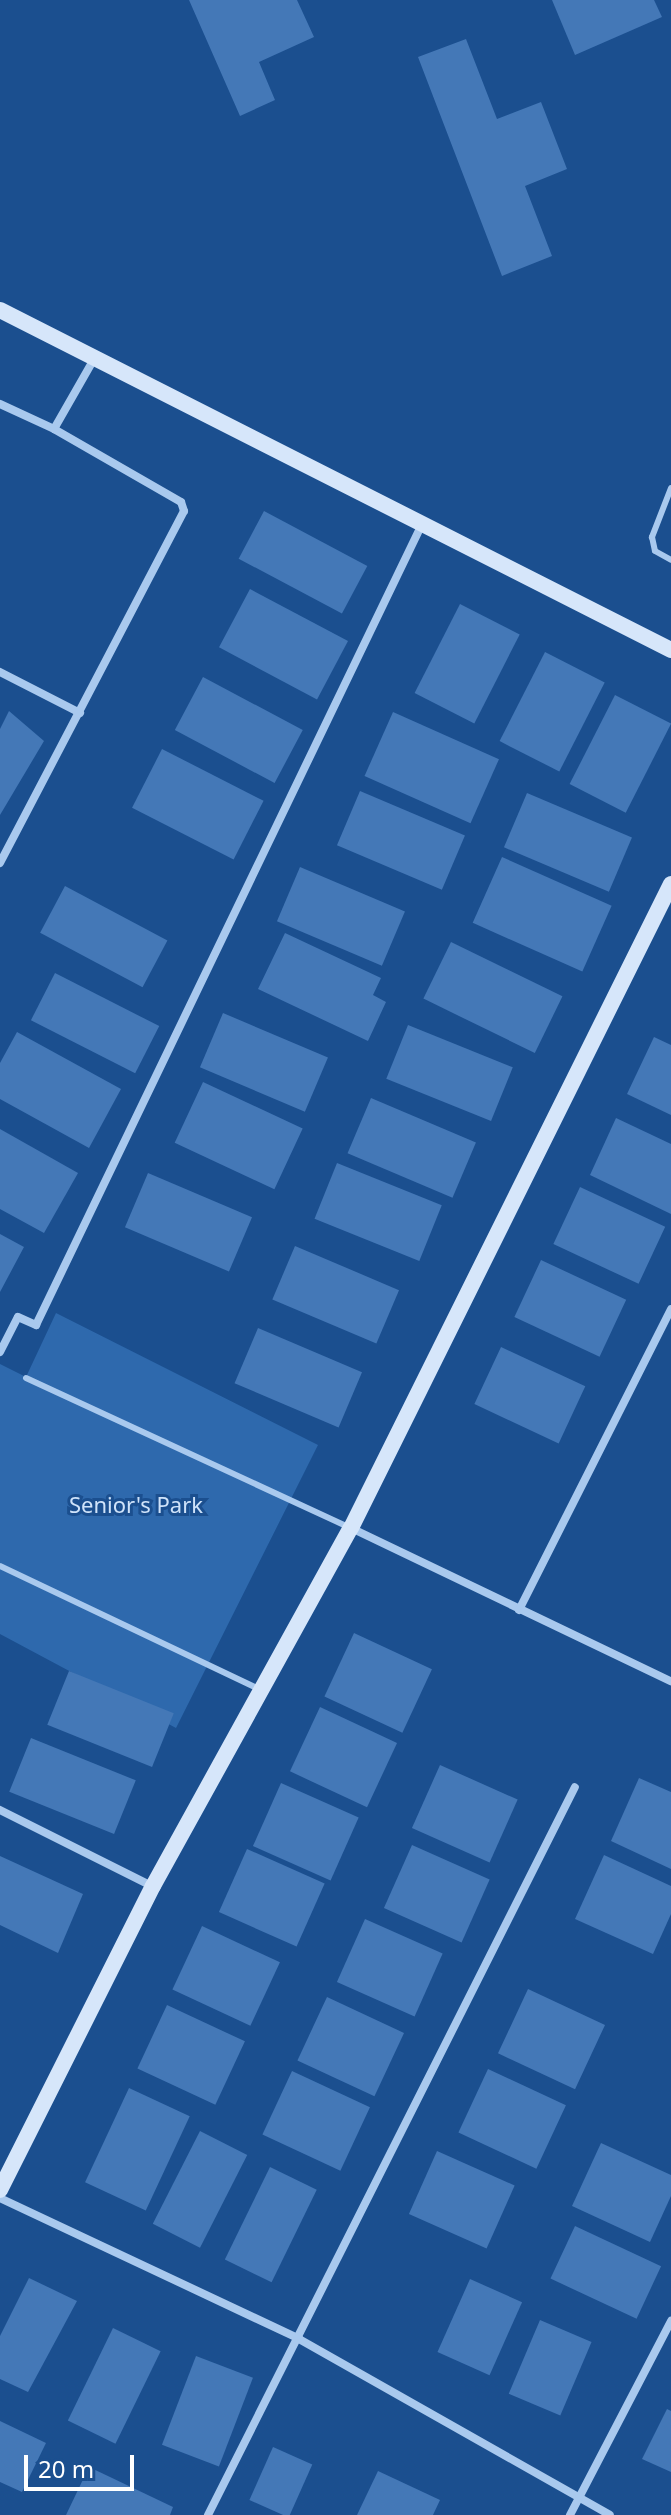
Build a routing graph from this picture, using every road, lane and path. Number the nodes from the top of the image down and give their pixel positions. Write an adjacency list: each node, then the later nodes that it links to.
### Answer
1 (0, 310): 2 (street)
2 (95, 357): 4 (street); 6 (street)
3 (0, 404): 4 (street)
4 (54, 429): 10 (street)
5 (671, 488): 7 (lane)
6 (423, 524): 8 (street); 14 (street)
7 (671, 560)
8 (671, 650)
9 (0, 672): 10 (street)
10 (80, 713): 11 (street)
11 (0, 863)
12 (671, 884): 16 (street)
13 (671, 1309): 18 (street)
14 (0, 1352)
15 (26, 1378): 16 (lane)
16 (351, 1528): 18 (street); 20 (street)
17 (0, 1566): 20 (lane)
18 (519, 1610): 19 (street)
19 (671, 1681)
20 (259, 1689): 23 (street)
21 (575, 1787): 27 (street)
22 (0, 1810): 23 (street)
23 (153, 1886): 24 (street)
24 (0, 2190)
25 (0, 2198): 27 (street)
26 (671, 2321): 28 (street)
27 (299, 2339): 28 (street); 29 (street)
28 (579, 2499): 30 (street); 31 (street)
29 (208, 2515)
30 (570, 2515)
31 (610, 2515)

